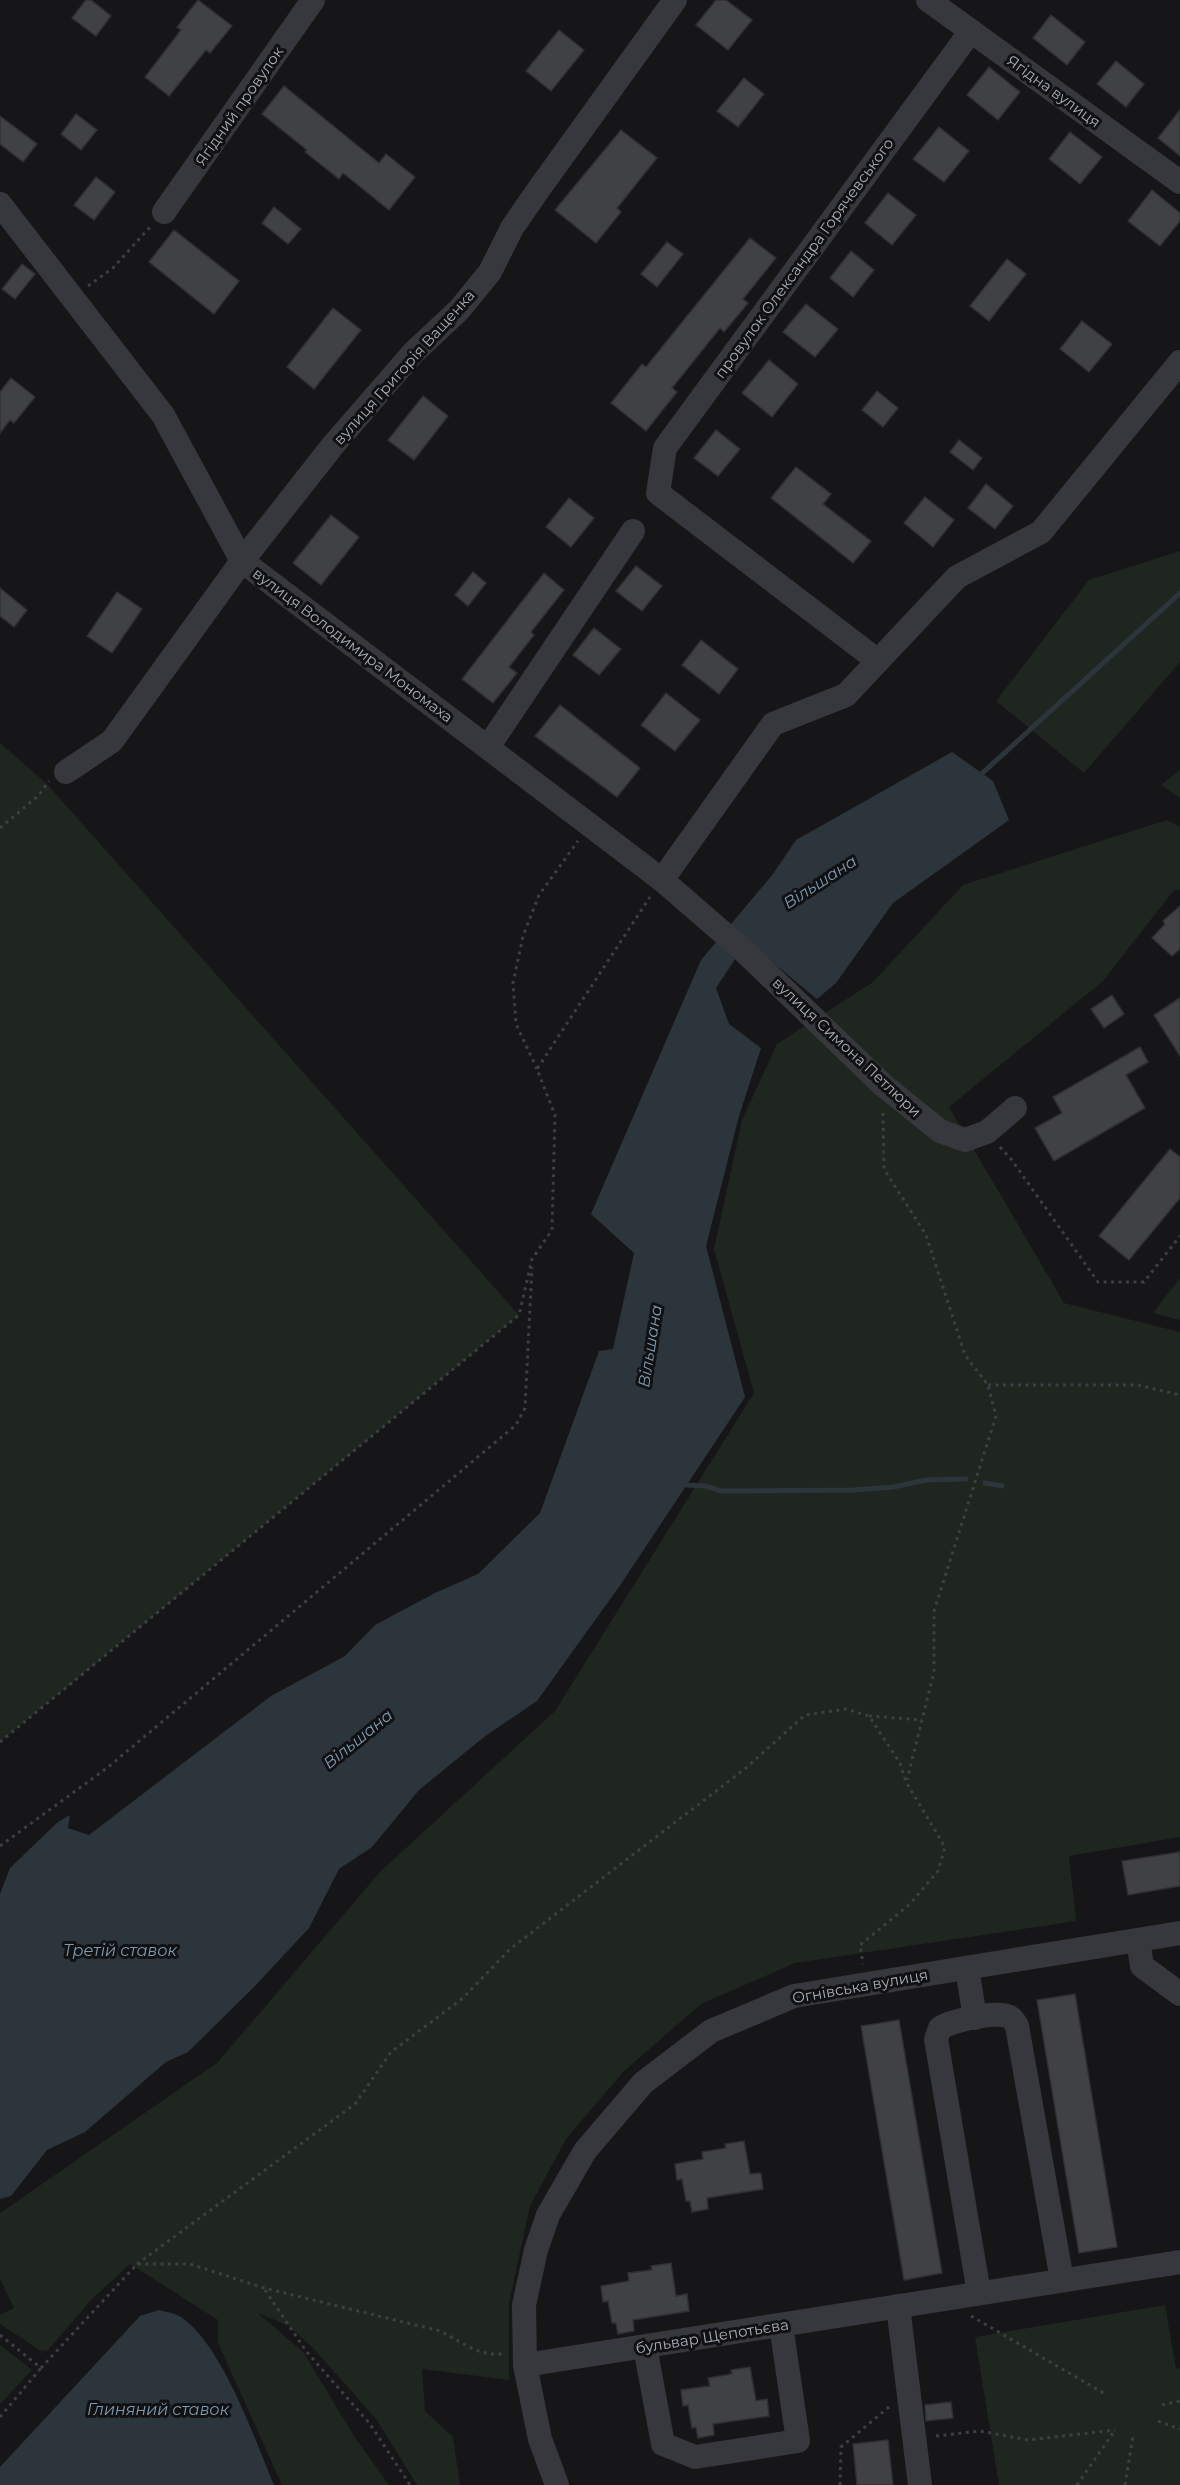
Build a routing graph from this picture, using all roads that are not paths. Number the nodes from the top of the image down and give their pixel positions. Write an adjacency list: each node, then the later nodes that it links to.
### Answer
1 (313, 0): 7 (street, Ягідний провулок)
2 (675, 0): 10 (street, вулиця Григорія Ващенка)
3 (928, 0): 4 (street, Ягідна вулиця)
4 (971, 31): 5 (street, Ягідна вулиця); 11 (street, провулок Олександра Горячевського)
5 (1180, 182)
6 (0, 204): 10 (street, вулиця Володимира Мономаха)
7 (164, 212)
8 (1180, 362): 11 (street)
9 (633, 531): 12 (street)
10 (242, 561): 12 (street, вулиця Володимира Мономаха); 13 (street, вулиця Григорія Ващенка)
11 (878, 661): 14 (street)
12 (488, 747): 14 (street, вулиця Володимира Мономаха)
13 (56, 778)
14 (662, 880): 15 (street, вулиця Володимира Мономаха)
15 (719, 928): 16 (street, вулиця Симона Петлюри)
16 (1015, 1108)
17 (1180, 1933): 18 (street, Огнівська вулиця)
18 (1138, 1940): 19 (street, Огнівська вулиця); 20 (street)
19 (967, 1968): 21 (street); 28 (street, Огнівська вулиця)
20 (1180, 1994)
21 (975, 2018): 23 (street); 24 (street)
22 (1180, 2262): 23 (street, бульвар Щепотьєва)
23 (1062, 2280): 24 (street, бульвар Щепотьєва)
24 (980, 2294): 25 (street, бульвар Щепотьєва)
25 (898, 2306): 26 (street, бульвар Щепотьєва); 30 (street)
26 (781, 2325): 27 (street, бульвар Щепотьєва); 27 (street)
27 (645, 2347): 28 (street, бульвар Щепотьєва)
28 (520, 2359): 29 (street, Огнівська вулиця)
29 (557, 2485)
30 (920, 2485)

